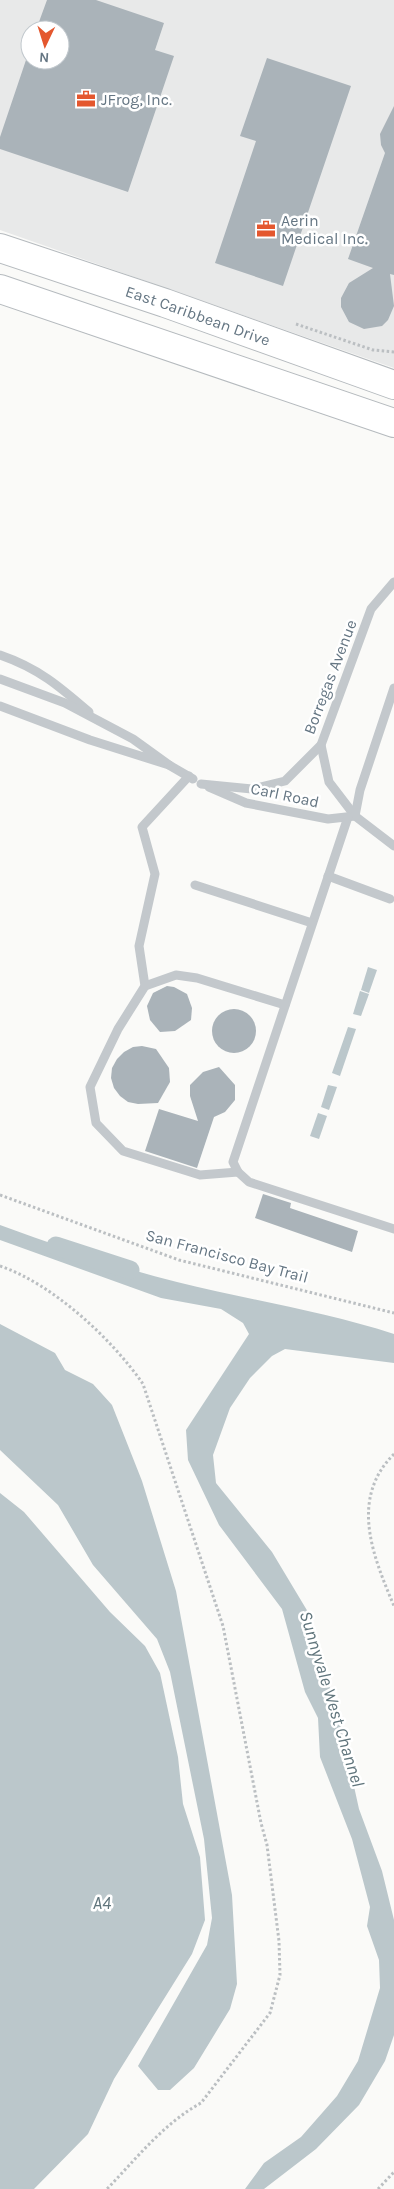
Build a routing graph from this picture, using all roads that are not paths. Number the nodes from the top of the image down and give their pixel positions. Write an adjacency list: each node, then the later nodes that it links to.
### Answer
1 (0, 248): 3 (main road, East Caribbean Drive)
2 (0, 289): 4 (main road)
3 (394, 385)
4 (394, 423)
5 (394, 582): 11 (lane, Borregas Avenue)
6 (0, 655): 10 (lane, Carl Road)
7 (0, 679): 10 (lane, Carl Road)
8 (394, 688): 15 (lane)
9 (0, 706): 12 (lane, Carl Road)
10 (101, 722): 12 (lane, Carl Road)
11 (321, 745): 14 (lane, Borregas Avenue); 15 (lane)
12 (169, 765): 13 (lane, Carl Road)
13 (189, 776): 14 (lane, Carl Road); 21 (lane)
14 (201, 784): 15 (lane, Carl Road)
15 (351, 817): 16 (lane); 17 (lane)
16 (394, 846)
17 (328, 876): 19 (lane); 20 (lane)
18 (195, 884): 20 (lane)
19 (390, 899)
20 (312, 923): 22 (lane)
21 (145, 986): 22 (lane); 23 (lane)
22 (285, 1005): 23 (lane)
23 (238, 1172): 24 (lane)
24 (394, 1229)

